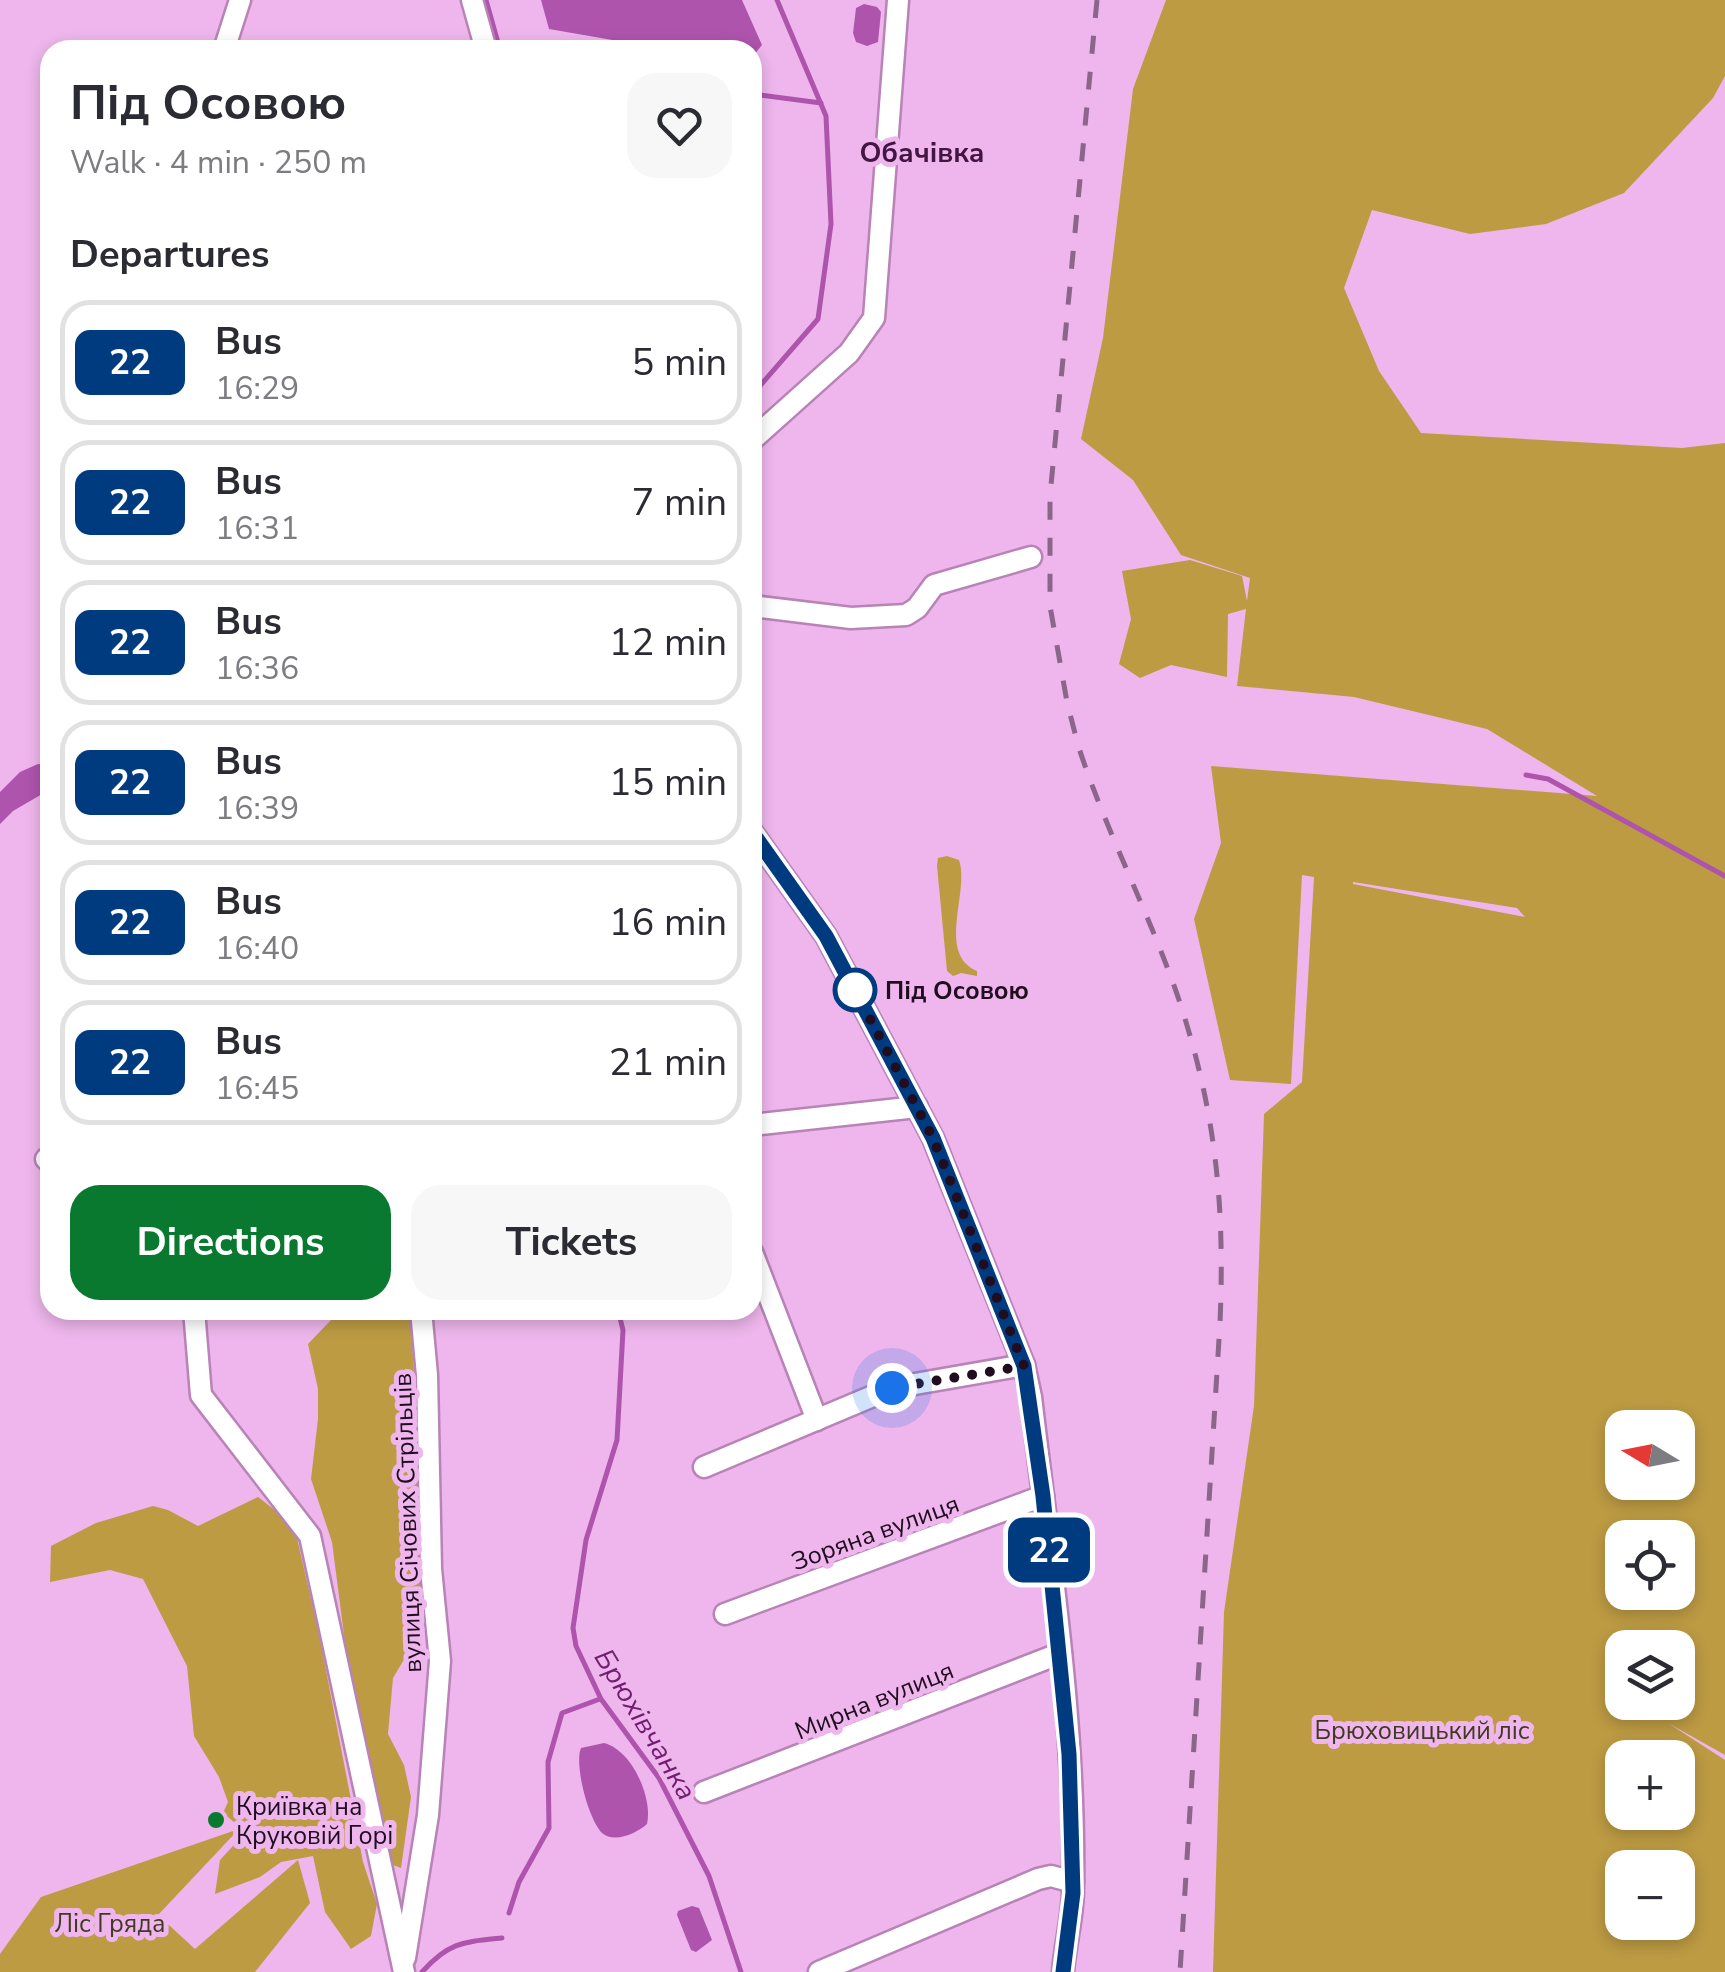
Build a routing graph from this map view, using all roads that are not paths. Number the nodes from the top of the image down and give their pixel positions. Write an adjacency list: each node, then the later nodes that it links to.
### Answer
1 (240, 0): 4 (street)
2 (472, 0): 5 (street)
3 (898, 0): 6 (street)
4 (227, 40)
5 (483, 40)
6 (762, 431)
7 (1032, 557): 8 (street)
8 (762, 607)
9 (762, 846): 10 (street)
10 (916, 1107): 11 (street); 15 (street)
11 (762, 1124)
12 (762, 1278): 16 (street)
13 (195, 1320): 23 (street)
14 (422, 1320): 23 (street, вулиця Січових Стрільців)
15 (1024, 1366): 16 (street); 18 (street)
16 (817, 1420): 17 (street)
17 (704, 1467)
18 (1043, 1496): 19 (street, Зоряна вулиця); 20 (street)
19 (725, 1614)
20 (1061, 1653): 21 (street, Мирна вулиця); 22 (street)
21 (704, 1792)
22 (1073, 1882): 24 (street); 25 (street)
23 (402, 1971)
24 (820, 1972)
25 (1062, 1972)

